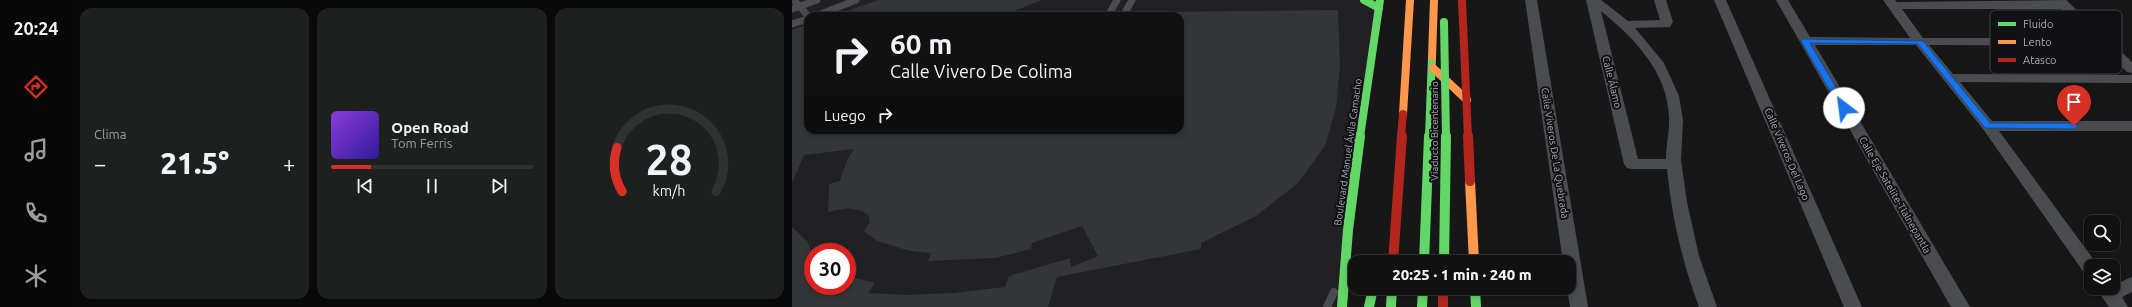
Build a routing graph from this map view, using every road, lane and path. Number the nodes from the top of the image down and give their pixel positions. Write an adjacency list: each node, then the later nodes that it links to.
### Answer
1 (794, 0): 18 (lane)
2 (817, 0): 18 (lane)
3 (856, 0): 21 (lane)
4 (1117, 0): 22 (lane)
5 (1132, 0): 23 (lane)
6 (1364, 0): 17 (main road)
7 (1410, 0): 41 (main road)
8 (1434, 0): 33 (main road)
9 (1462, 0): 37 (main road)
10 (1531, 0): 63 (street, Calle Viveros De La Quebrada)
11 (1593, 0): 28 (street); 40 (street, Calle Álamo)
12 (1660, 0): 28 (street)
13 (1720, 0): 65 (street, Calle Viveros Del Lago)
14 (1782, 0): 29 (street, Calle Eje Satelite-Tlalnepantla)
15 (2062, 2): 16 (street); 20 (street)
16 (1891, 3): 30 (street)
17 (1379, 4): 48 (main road, Boulevard Manuel Ávila Camacho)
18 (799, 6): 19 (lane); 24 (lane)
19 (792, 9)
20 (2070, 10)
21 (826, 12)
22 (1110, 12)
23 (1125, 12)
24 (804, 13)
25 (1444, 15): 45 (main road, Viaducto Bicentenario, bridge)
26 (804, 20): 27 (lane)
27 (792, 24)
28 (1627, 25): 40 (street)
29 (1805, 41): 30 (street); 66 (street, Calle Eje Satelite-Tlalnepantla)
30 (1920, 42): 31 (street); 35 (street)
31 (1990, 42)
32 (2122, 60): 34 (street)
33 (1431, 66): 37 (main road); 44 (main road)
34 (2132, 69)
35 (1949, 78): 36 (street); 38 (street)
36 (2132, 79)
37 (1467, 100): 46 (main road)
38 (1988, 126): 39 (street); 47 (street)
39 (2132, 126)
40 (1674, 164): 64 (street)
41 (1394, 246): 42 (main road); 43 (main road)
42 (1388, 255)
43 (1393, 255)
44 (1424, 255)
45 (1444, 255)
46 (1474, 255)
47 (2084, 259)
48 (1344, 271): 56 (lane); 57 (main road, Boulevard Manuel Ávila Camacho)
49 (2132, 284): 55 (street)
50 (1372, 295): 58 (main road)
51 (1392, 295): 59 (main road)
52 (1423, 295): 60 (main road)
53 (1443, 295): 61 (main road)
54 (1475, 295): 62 (main road)
55 (2111, 297)
56 (1327, 307)
57 (1342, 307)
58 (1369, 307)
59 (1391, 307)
60 (1422, 307)
61 (1443, 307)
62 (1476, 307)
63 (1579, 307)
64 (1708, 307)
65 (1853, 307)
66 (1961, 307)

